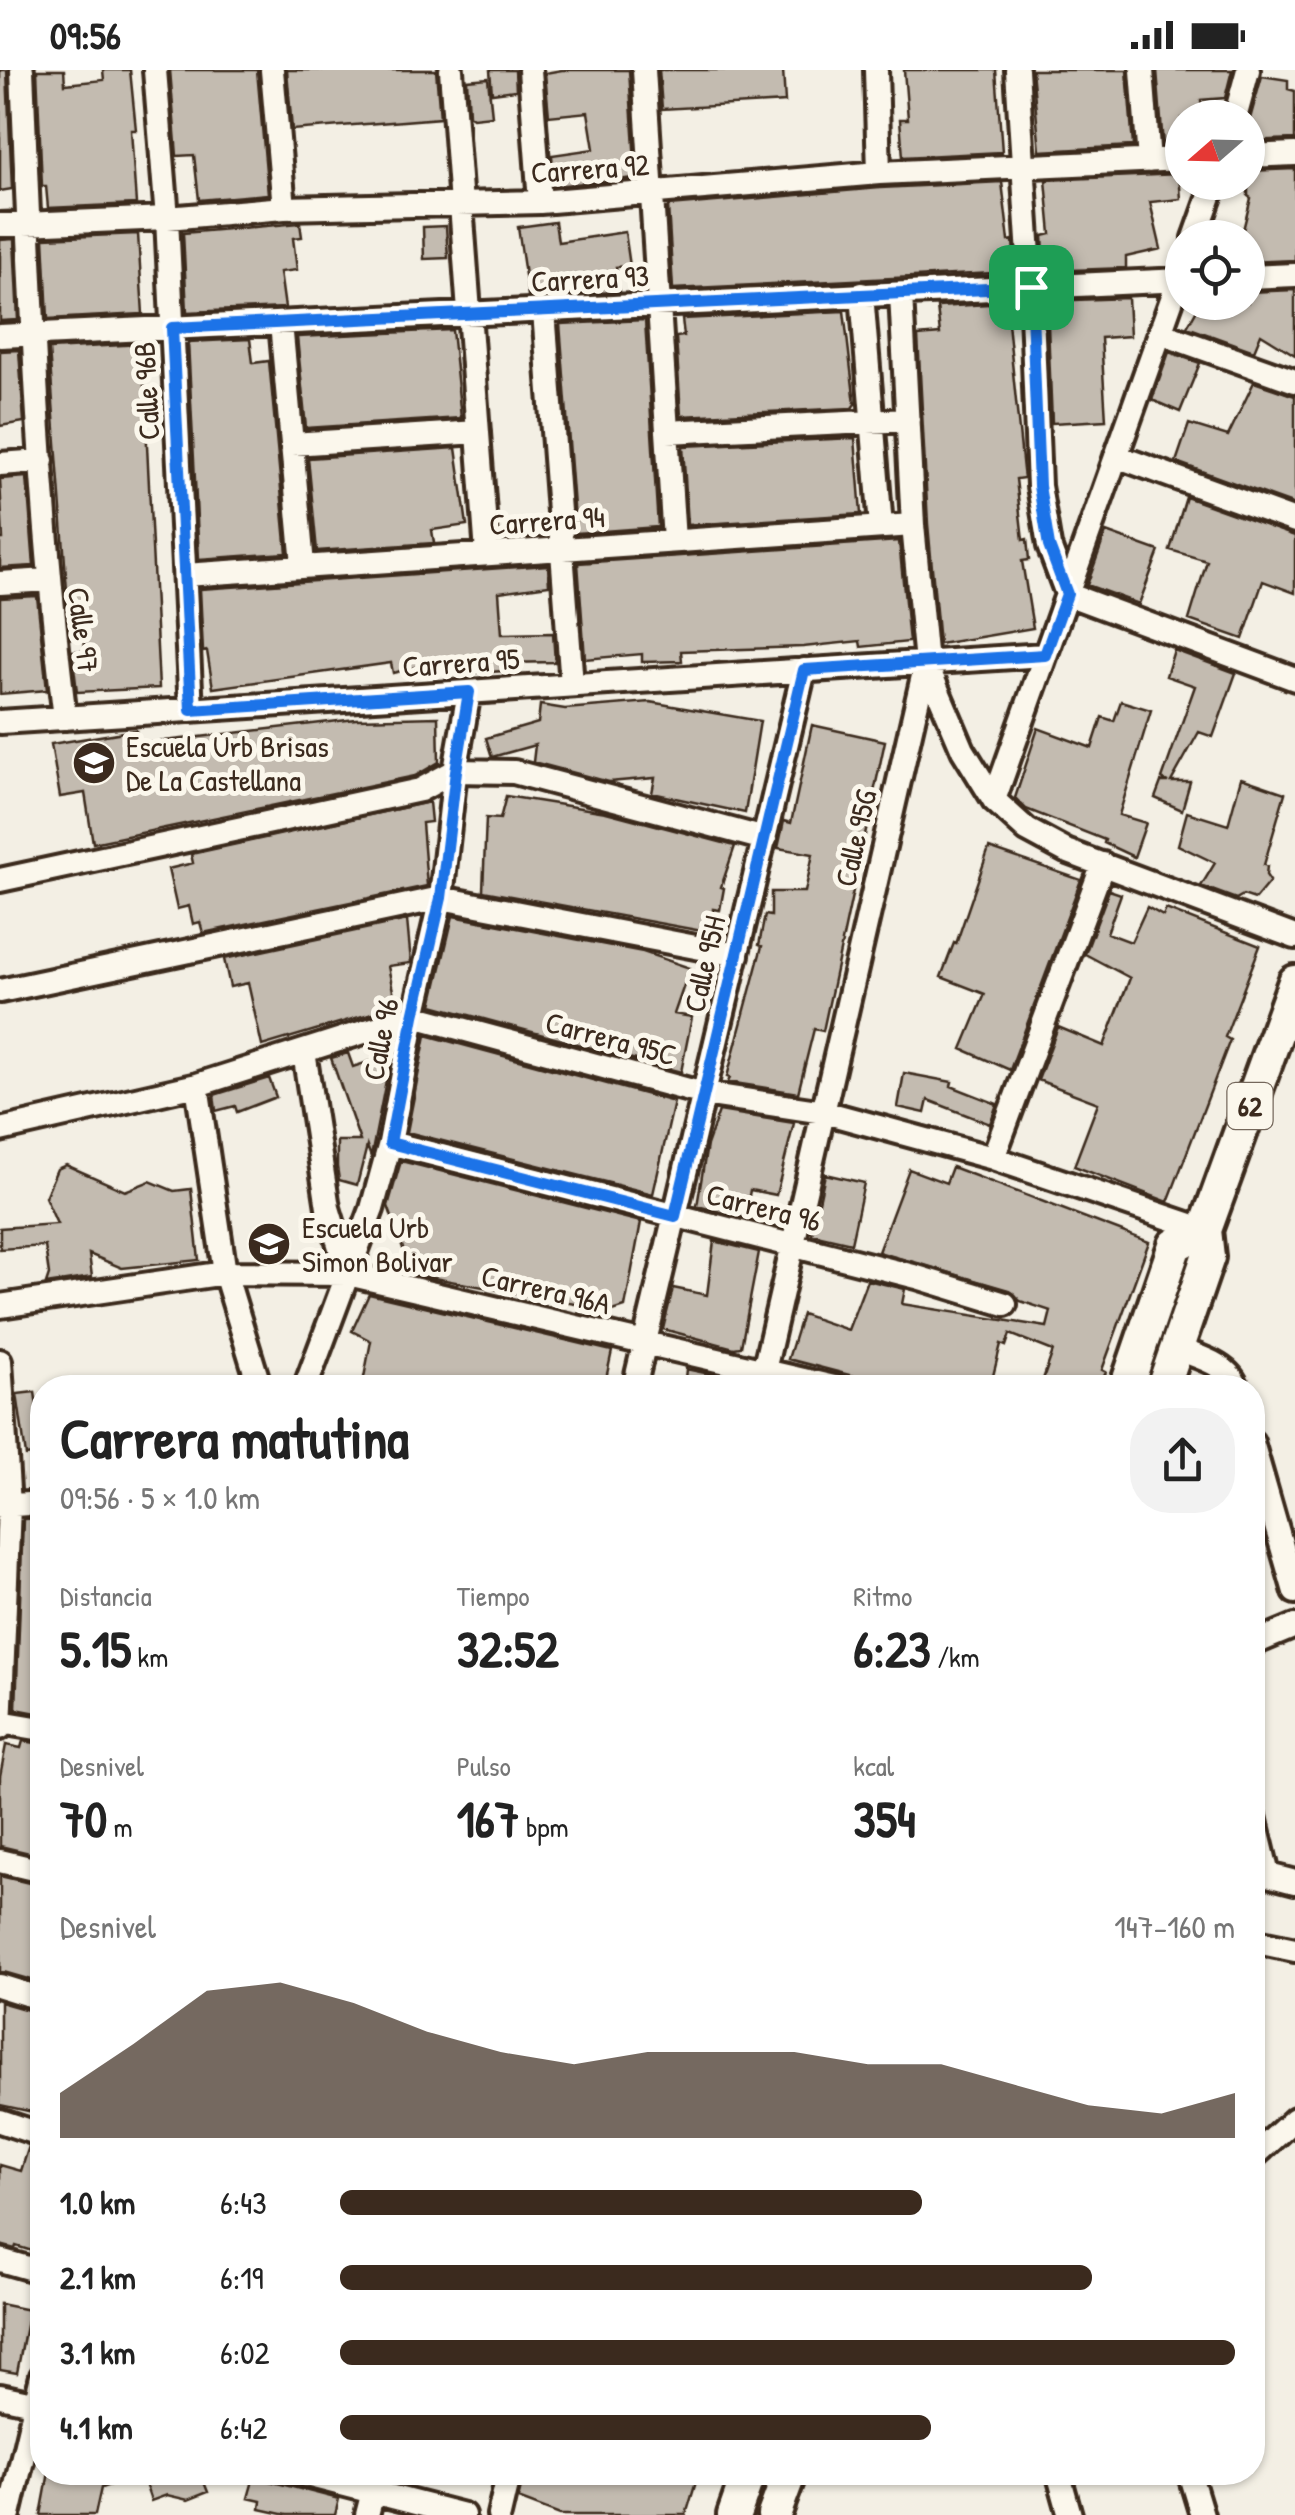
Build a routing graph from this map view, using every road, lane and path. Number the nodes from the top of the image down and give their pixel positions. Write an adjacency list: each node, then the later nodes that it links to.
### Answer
1 (22, 70): 23 (street, Calle 97)
2 (155, 70): 22 (street, Calle 96B)
3 (272, 70): 21 (street)
4 (451, 70): 20 (street)
5 (530, 70): 19 (street)
6 (644, 70): 18 (street)
7 (876, 70): 17 (street)
8 (1017, 70): 16 (street)
9 (1142, 70): 15 (street)
10 (1248, 70): 11 (street)
11 (1240, 100)
12 (1295, 154): 13 (street)
13 (1265, 155)
14 (1165, 160): 15 (street, Carrera 92)
15 (1149, 161): 16 (street, Carrera 92)
16 (1024, 167): 17 (street, Carrera 92); 28 (street)
17 (879, 173): 18 (street, Carrera 92)
18 (652, 194): 19 (street, Carrera 92); 31 (street)
19 (540, 202): 20 (street, Carrera 92)
20 (461, 204): 21 (street, Carrera 92); 33 (street)
21 (284, 208): 22 (street, Carrera 92)
22 (167, 218): 23 (street, Carrera 92); 36 (street, Calle 96B)
23 (28, 224): 24 (street, Carrera 92); 38 (street, Calle 97)
24 (0, 226)
25 (1295, 275): 26 (street)
26 (1265, 276)
27 (1165, 278): 28 (street, Carrera 93)
28 (1031, 287): 30 (street, Carrera 93); 59 (street)
29 (862, 294): 30 (street, Carrera 93); 31 (street, Carrera 93); 42 (street)
30 (901, 294): 41 (street, Calle 95G)
31 (659, 305): 32 (street, Carrera 93); 44 (street)
32 (544, 311): 33 (street, Carrera 93); 53 (street)
33 (469, 314): 35 (street, Carrera 93); 43 (street)
34 (1165, 320): 37 (street)
35 (282, 323): 36 (street, Carrera 93); 45 (street)
36 (172, 328): 38 (street, Carrera 93); 56 (street, Calle 96B)
37 (1160, 333): 40 (street); 46 (street)
38 (32, 335): 39 (street, Carrera 93); 47 (street, Calle 97)
39 (0, 336)
40 (1295, 381)
41 (908, 420): 42 (street); 50 (street, Calle 95G)
42 (872, 422): 44 (street); 51 (street)
43 (478, 432): 45 (street); 54 (street)
44 (667, 432): 52 (street)
45 (292, 444): 55 (street)
46 (1116, 456): 49 (street); 59 (street)
47 (42, 462): 48 (street); 57 (street, Calle 97)
48 (0, 464)
49 (1295, 521)
50 (913, 525): 51 (street, Carrera 94); 61 (street, Calle 95G)
51 (880, 527): 52 (street, Carrera 94)
52 (674, 541): 53 (street, Carrera 94)
53 (562, 549): 54 (street, Carrera 94); 64 (street)
54 (487, 554): 55 (street, Carrera 94)
55 (302, 565): 56 (street, Carrera 94)
56 (185, 575): 66 (street, Calle 96B)
57 (48, 580): 58 (street); 67 (street, Calle 97)
58 (0, 583)
59 (1067, 594): 60 (street); 63 (street)
60 (1045, 655): 61 (street, Carrera 95); 70 (street)
61 (926, 663): 62 (street, Carrera 95); 70 (street); 83 (street, Calle 95G)
62 (804, 670): 64 (street, Carrera 95); 71 (street, Calle 95H)
63 (1295, 679)
64 (572, 685): 65 (street, Carrera 95)
65 (469, 692): 66 (street, Carrera 95); 69 (street, Calle 96)
66 (191, 710): 67 (street, Carrera 95)
67 (65, 718): 68 (street, Carrera 95)
68 (0, 722)
69 (456, 771): 71 (street); 73 (street); 74 (street, Calle 96)
70 (994, 800): 72 (street)
71 (764, 839): 76 (street, Calle 95H)
72 (1104, 864): 75 (street); 86 (street)
73 (0, 880)
74 (441, 898): 76 (street); 78 (street); 79 (street, Calle 96)
75 (1295, 937)
76 (737, 955): 82 (street, Calle 95H)
77 (1295, 982): 88 (highway, 62)
78 (0, 991)
79 (414, 1016): 80 (street); 82 (street, Carrera 95C); 85 (street, Calle 96)
80 (304, 1052): 81 (street); 91 (street)
81 (197, 1085): 84 (street); 90 (street)
82 (704, 1094): 83 (street, Carrera 95C); 87 (street, Calle 95H)
83 (824, 1112): 86 (street, Carrera 95C); 89 (street, Calle 95G)
84 (0, 1130)
85 (390, 1143): 87 (street, Carrera 96); 91 (street, Calle 96)
86 (993, 1158): 88 (street, Carrera 95C)
87 (675, 1216): 89 (street, Carrera 96); 94 (street, Calle 95H)
88 (1205, 1230): 95 (highway, 62); 102 (highway)
89 (793, 1245): 92 (street, Carrera 96); 101 (street, Calle 95G)
90 (225, 1273): 91 (street, Carrera 96A); 93 (street, Carrera 96A); 97 (street)
91 (348, 1274): 94 (street, Carrera 96A); 98 (street, Calle 96)
92 (1005, 1304)
93 (0, 1306)
94 (645, 1342): 99 (street, Calle 95H); 100 (street, Carrera 96A)
95 (1176, 1348): 103 (highway, 62); 104 (street)
96 (0, 1361): 107 (street)
97 (256, 1375)
98 (310, 1375)
99 (637, 1375)
100 (749, 1375)
101 (763, 1375)
102 (1130, 1375)
103 (1167, 1375)
104 (1229, 1375)
105 (1265, 1487): 108 (street)
106 (30, 1504): 107 (street)
107 (4, 1506): 111 (street)
108 (1295, 1592)
109 (1295, 1626): 110 (street)
110 (1265, 1639)
111 (0, 1724): 112 (street)
112 (30, 1728)
113 (0, 1861): 115 (street)
114 (1265, 1862): 116 (street)
115 (30, 1868)
116 (1295, 1882)
117 (1265, 1944): 118 (street)
118 (1295, 1950)
119 (0, 1986): 120 (street)
120 (30, 1995)
121 (1295, 2118): 124 (street)
122 (0, 2121): 123 (street)
123 (30, 2131)
124 (1265, 2146)
125 (0, 2260): 126 (street)
126 (30, 2269)
127 (0, 2396): 128 (street)
128 (30, 2402)
129 (30, 2435): 137 (street)
130 (340, 2485): 136 (street)
131 (505, 2485): 139 (street)
132 (745, 2485): 140 (highway)
133 (785, 2485): 141 (highway)
134 (1062, 2485): 142 (street)
135 (1193, 2485): 143 (street)
136 (372, 2494): 138 (street)
137 (9, 2515)
138 (463, 2515)
139 (498, 2515)
140 (734, 2515)
141 (774, 2515)
142 (1070, 2515)
143 (1202, 2515)

